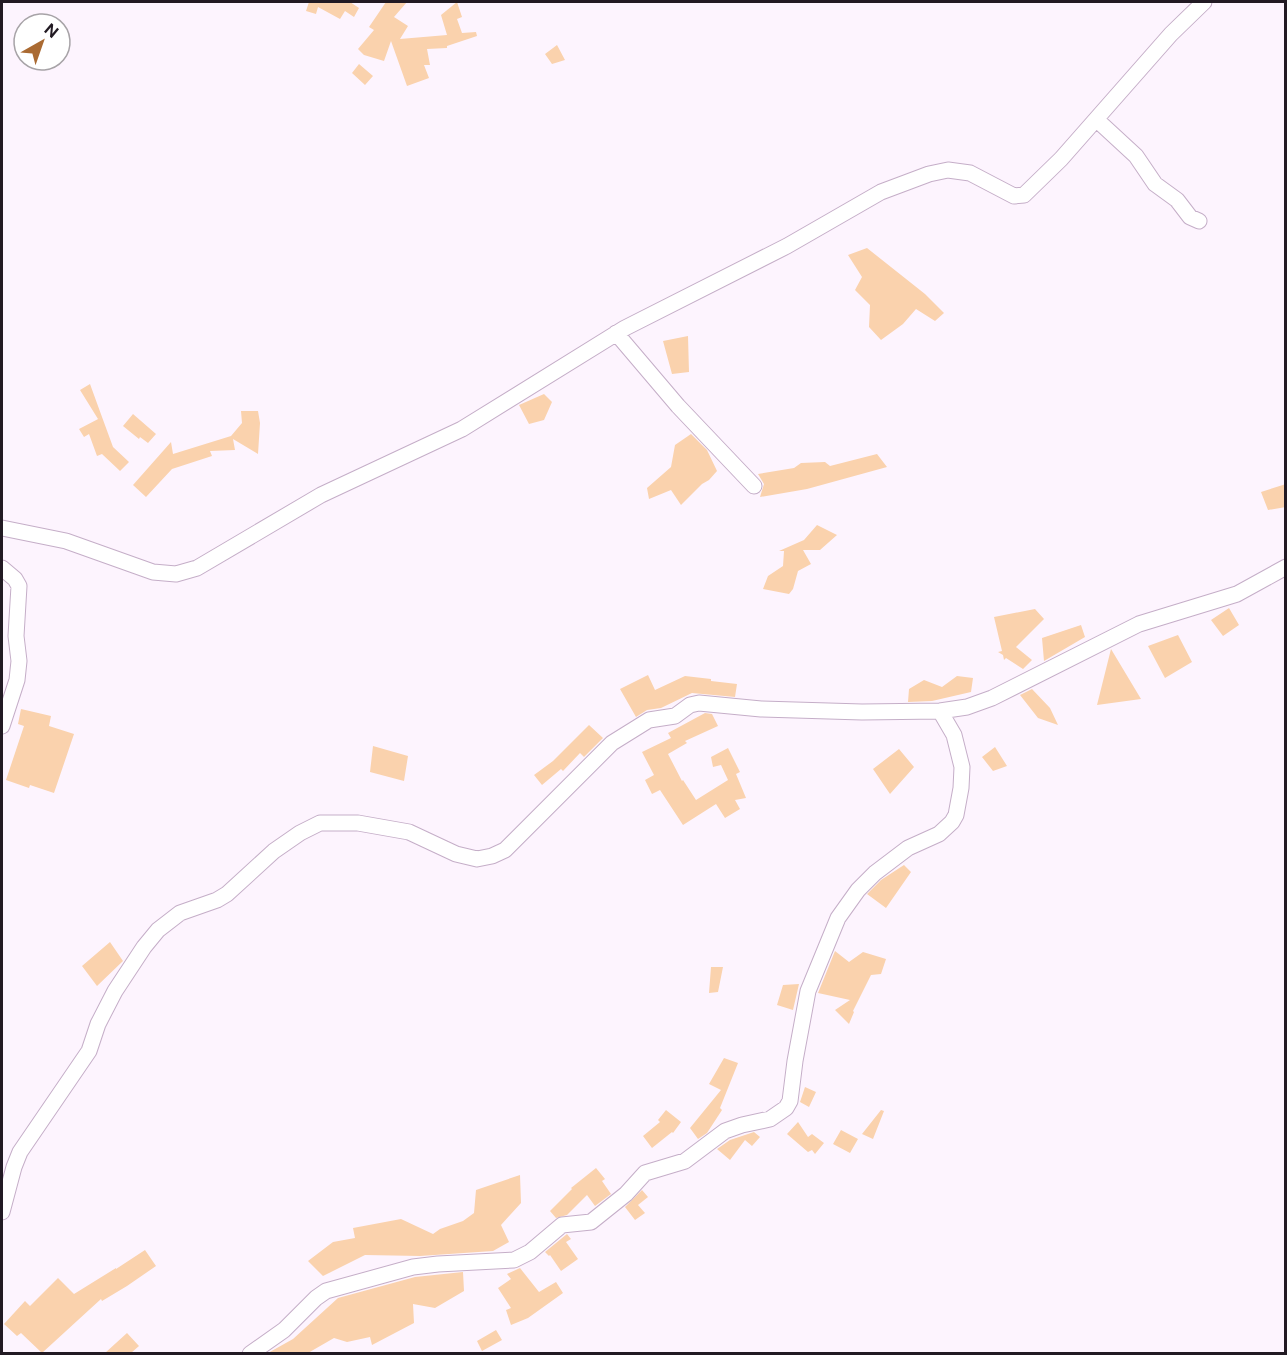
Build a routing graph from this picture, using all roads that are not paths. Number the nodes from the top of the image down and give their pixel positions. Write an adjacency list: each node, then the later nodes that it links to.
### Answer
1 (1204, 2): 2 (street)
2 (1097, 120): 3 (street); 4 (street)
3 (1199, 221)
4 (616, 333): 5 (street); 6 (street)
5 (754, 486)
6 (2, 528)
7 (1286, 567): 9 (street)
8 (2, 568): 10 (street)
9 (940, 711): 11 (street); 12 (street)
10 (2, 726)
11 (2, 1212)
12 (250, 1353)

